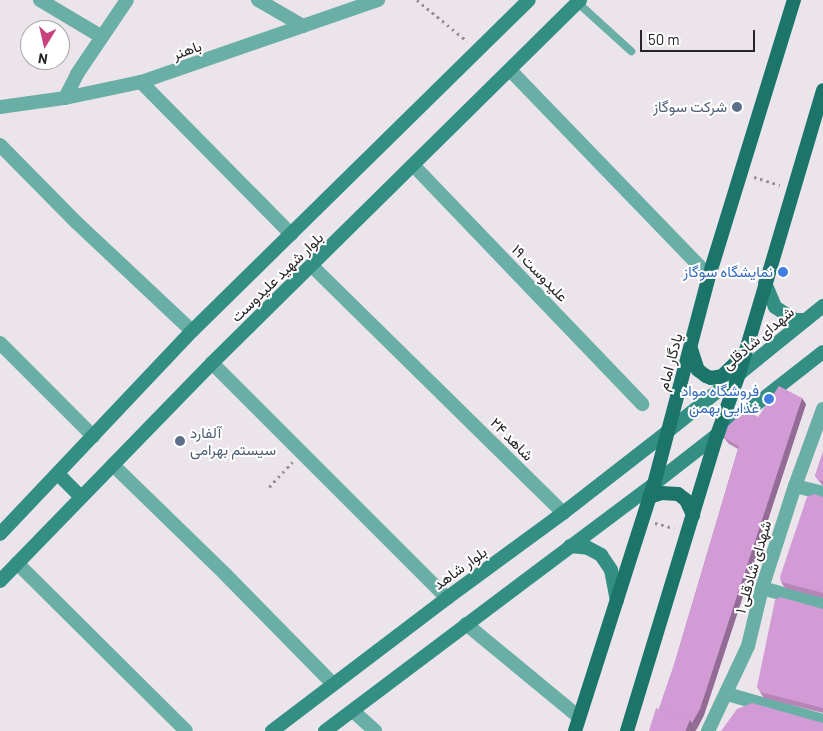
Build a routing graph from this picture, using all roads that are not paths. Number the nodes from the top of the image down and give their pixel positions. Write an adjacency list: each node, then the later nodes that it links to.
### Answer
1 (40, 0): 9 (street)
2 (127, 0): 9 (street)
3 (258, 0): 8 (street)
4 (378, 0): 8 (street, باهنر)
5 (529, 0): 18 (main road, بلوار شهید علیدوست)
6 (794, 0): 20 (main road, یادگار امام)
7 (579, 2): 10 (lane); 11 (main road, بلوار شهید علیدوست)
8 (303, 26): 12 (street, باهنر)
9 (102, 37): 14 (street)
10 (631, 52)
11 (510, 70): 17 (main road, بلوار شهید علیدوست); 20 (street)
12 (141, 82): 14 (street, باهنر); 18 (street)
13 (823, 90): 21 (main road)
14 (66, 98): 15 (street, باهنر)
15 (0, 107)
16 (0, 145): 24 (street)
17 (414, 166): 19 (main road, بلوار شهید علیدوست); 31 (street, علیدوست ۱۹)
18 (291, 234): 24 (main road, بلوار شهید علیدوست)
19 (312, 266): 29 (main road, بلوار شهید علیدوست); 42 (street, شاهد ۲۴)
20 (709, 276): 26 (main road, یادگار امام)
21 (766, 283): 23 (main road); 28 (main road)
22 (823, 306): 23 (main road, شهدای شادقلی)
23 (804, 320): 30 (main road, شهدای شادقلی)
24 (192, 332): 35 (main road, بلوار شهید علیدوست)
25 (0, 343): 35 (street)
26 (691, 346): 28 (main road); 33 (main road, یادگار امام)
27 (823, 352): 34 (main road)
28 (745, 354): 30 (main road)
29 (212, 363): 36 (main road, بلوار شهید علیدوست); 49 (street)
30 (739, 374): 33 (main road, شهدای شادقلی); 34 (main road)
31 (642, 404)
32 (823, 409): 38 (street, شهدای شادقلی ۱)
33 (667, 432): 39 (main road, یادگار امام); 42 (main road, بلوار شاهد)
34 (717, 435): 39 (main road); 43 (main road)
35 (93, 436): 37 (main road, بلوار شهید علیدوست)
36 (113, 465): 41 (main road, بلوار شهید علیدوست); 53 (street)
37 (58, 474): 41 (main road); 44 (main road, بلوار شهید علیدوست)
38 (795, 486): 40 (street); 48 (street, شهدای شادقلی ۱)
39 (651, 490): 43 (main road); 45 (main road); 50 (main road, یادگار امام)
40 (823, 494)
41 (81, 498): 46 (main road, بلوار شهید علیدوست)
42 (563, 513): 49 (main road, بلوار شاهد)
43 (693, 514): 63 (main road)
44 (0, 534)
45 (570, 546): 50 (main road); 52 (main road)
46 (18, 563): 47 (main road, بلوار شهید علیدوست); 58 (street)
47 (0, 581)
48 (762, 588): 51 (street); 54 (street, شهدای شادقلی ۱)
49 (447, 598): 53 (main road, بلوار شاهد)
50 (616, 600): 56 (main road, یادگار امام)
51 (823, 605)
52 (466, 624): 55 (main road); 56 (street)
53 (333, 684): 59 (main road, بلوار شاهد)
54 (726, 694): 57 (street); 64 (street, شهدای شادقلی ۱)
55 (353, 711): 60 (main road); 61 (street)
56 (579, 717): 62 (main road, یادگار امام)
57 (823, 721)
58 (186, 731)
59 (272, 731)
60 (325, 731)
61 (375, 731)
62 (575, 731)
63 (627, 731)
64 (708, 731)

